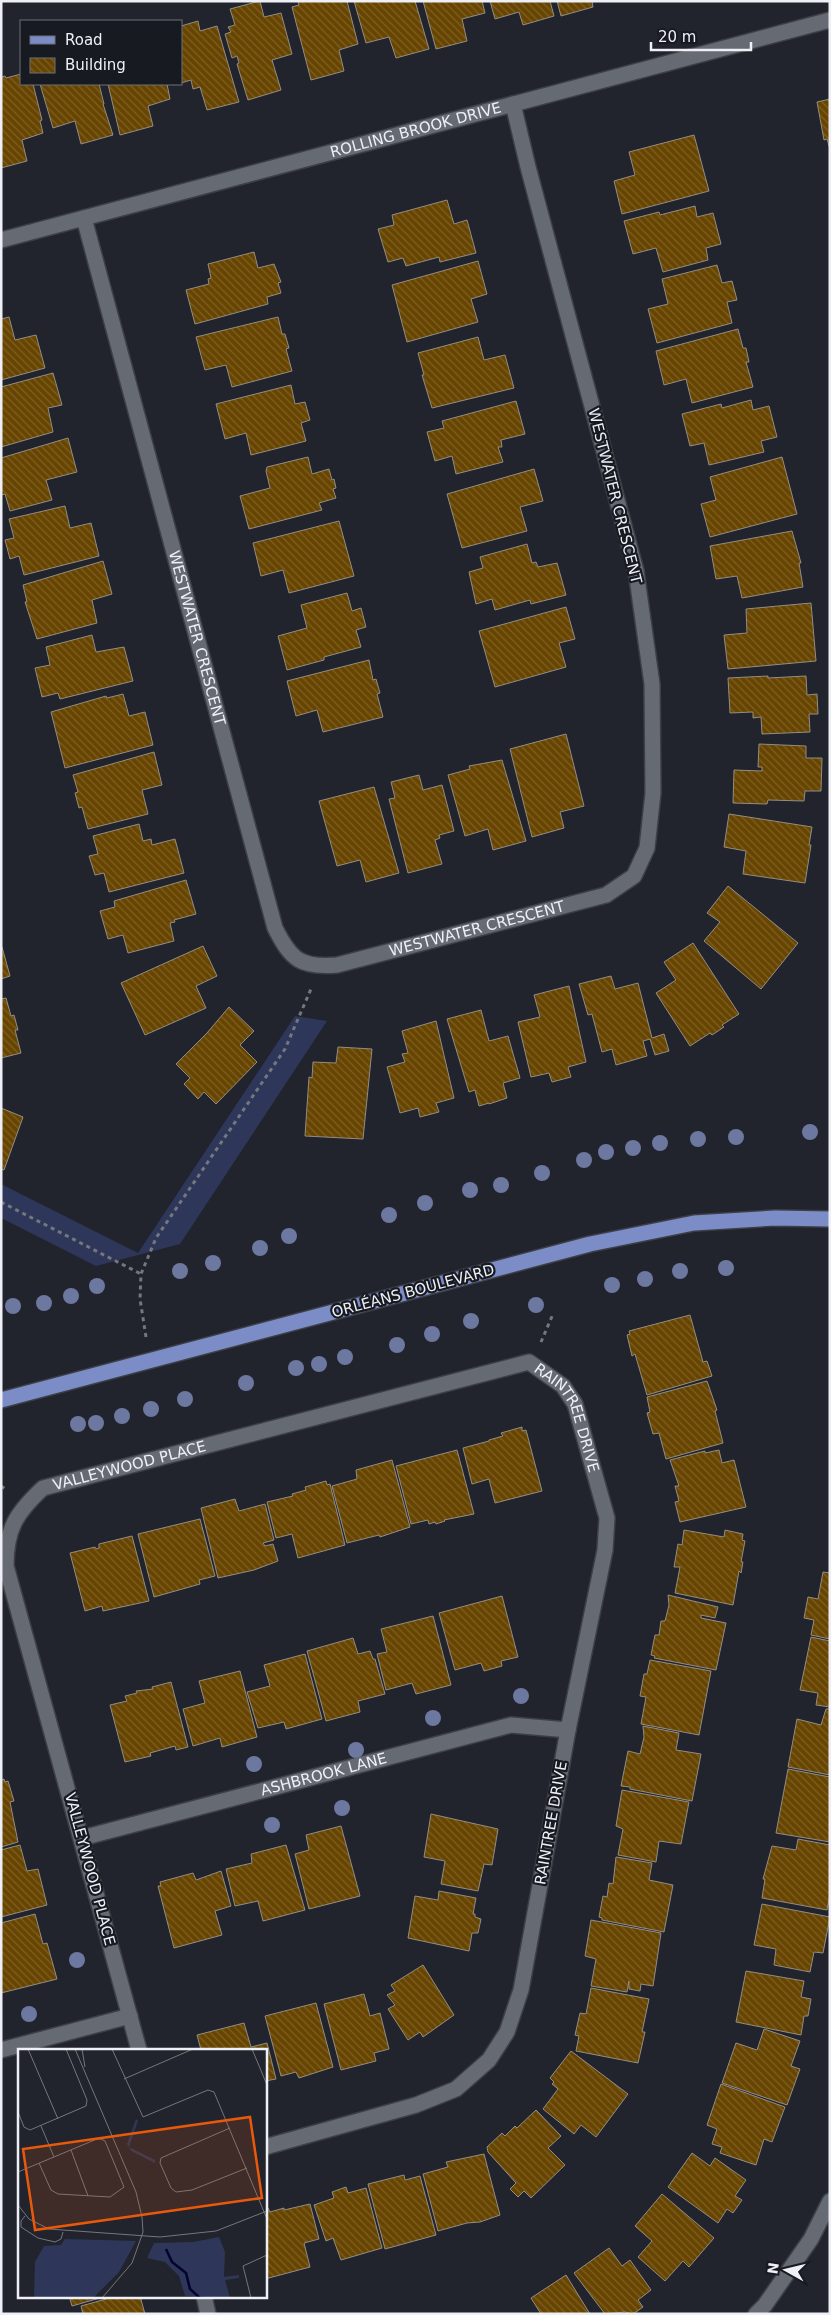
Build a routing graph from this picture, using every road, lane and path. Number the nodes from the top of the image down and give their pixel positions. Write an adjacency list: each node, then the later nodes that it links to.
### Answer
1 (830, 20): 2 (street, ROLLING BROOK DRIVE)
2 (513, 104): 3 (street, ROLLING BROOK DRIVE); 5 (street, WESTWATER CRESCENT)
3 (84, 218): 4 (street, ROLLING BROOK DRIVE); 5 (street, WESTWATER CRESCENT)
4 (1, 240)
5 (317, 967): 8 (path)
6 (1, 1202): 8 (path)
7 (830, 1219): 9 (main road, ORLÉANS BOULEVARD)
8 (140, 1274): 9 (path)
9 (150, 1361): 11 (main road, ORLÉANS BOULEVARD)
10 (529, 1362): 12 (street, RAINTREE DRIVE); 13 (street, VALLEYWOOD PLACE)
11 (1, 1400)
12 (568, 1730): 13 (street, ASHBROOK LANE); 17 (street, RAINTREE DRIVE)
13 (82, 1838): 14 (street, VALLEYWOOD PLACE)
14 (130, 2016): 15 (street, VALLEYWOOD PLACE); 16 (street)
15 (139, 2049)
16 (1, 2050)
17 (266, 2147)
18 (830, 2201): 21 (street)
19 (204, 2298): 20 (street)
20 (208, 2314)
21 (756, 2314)

